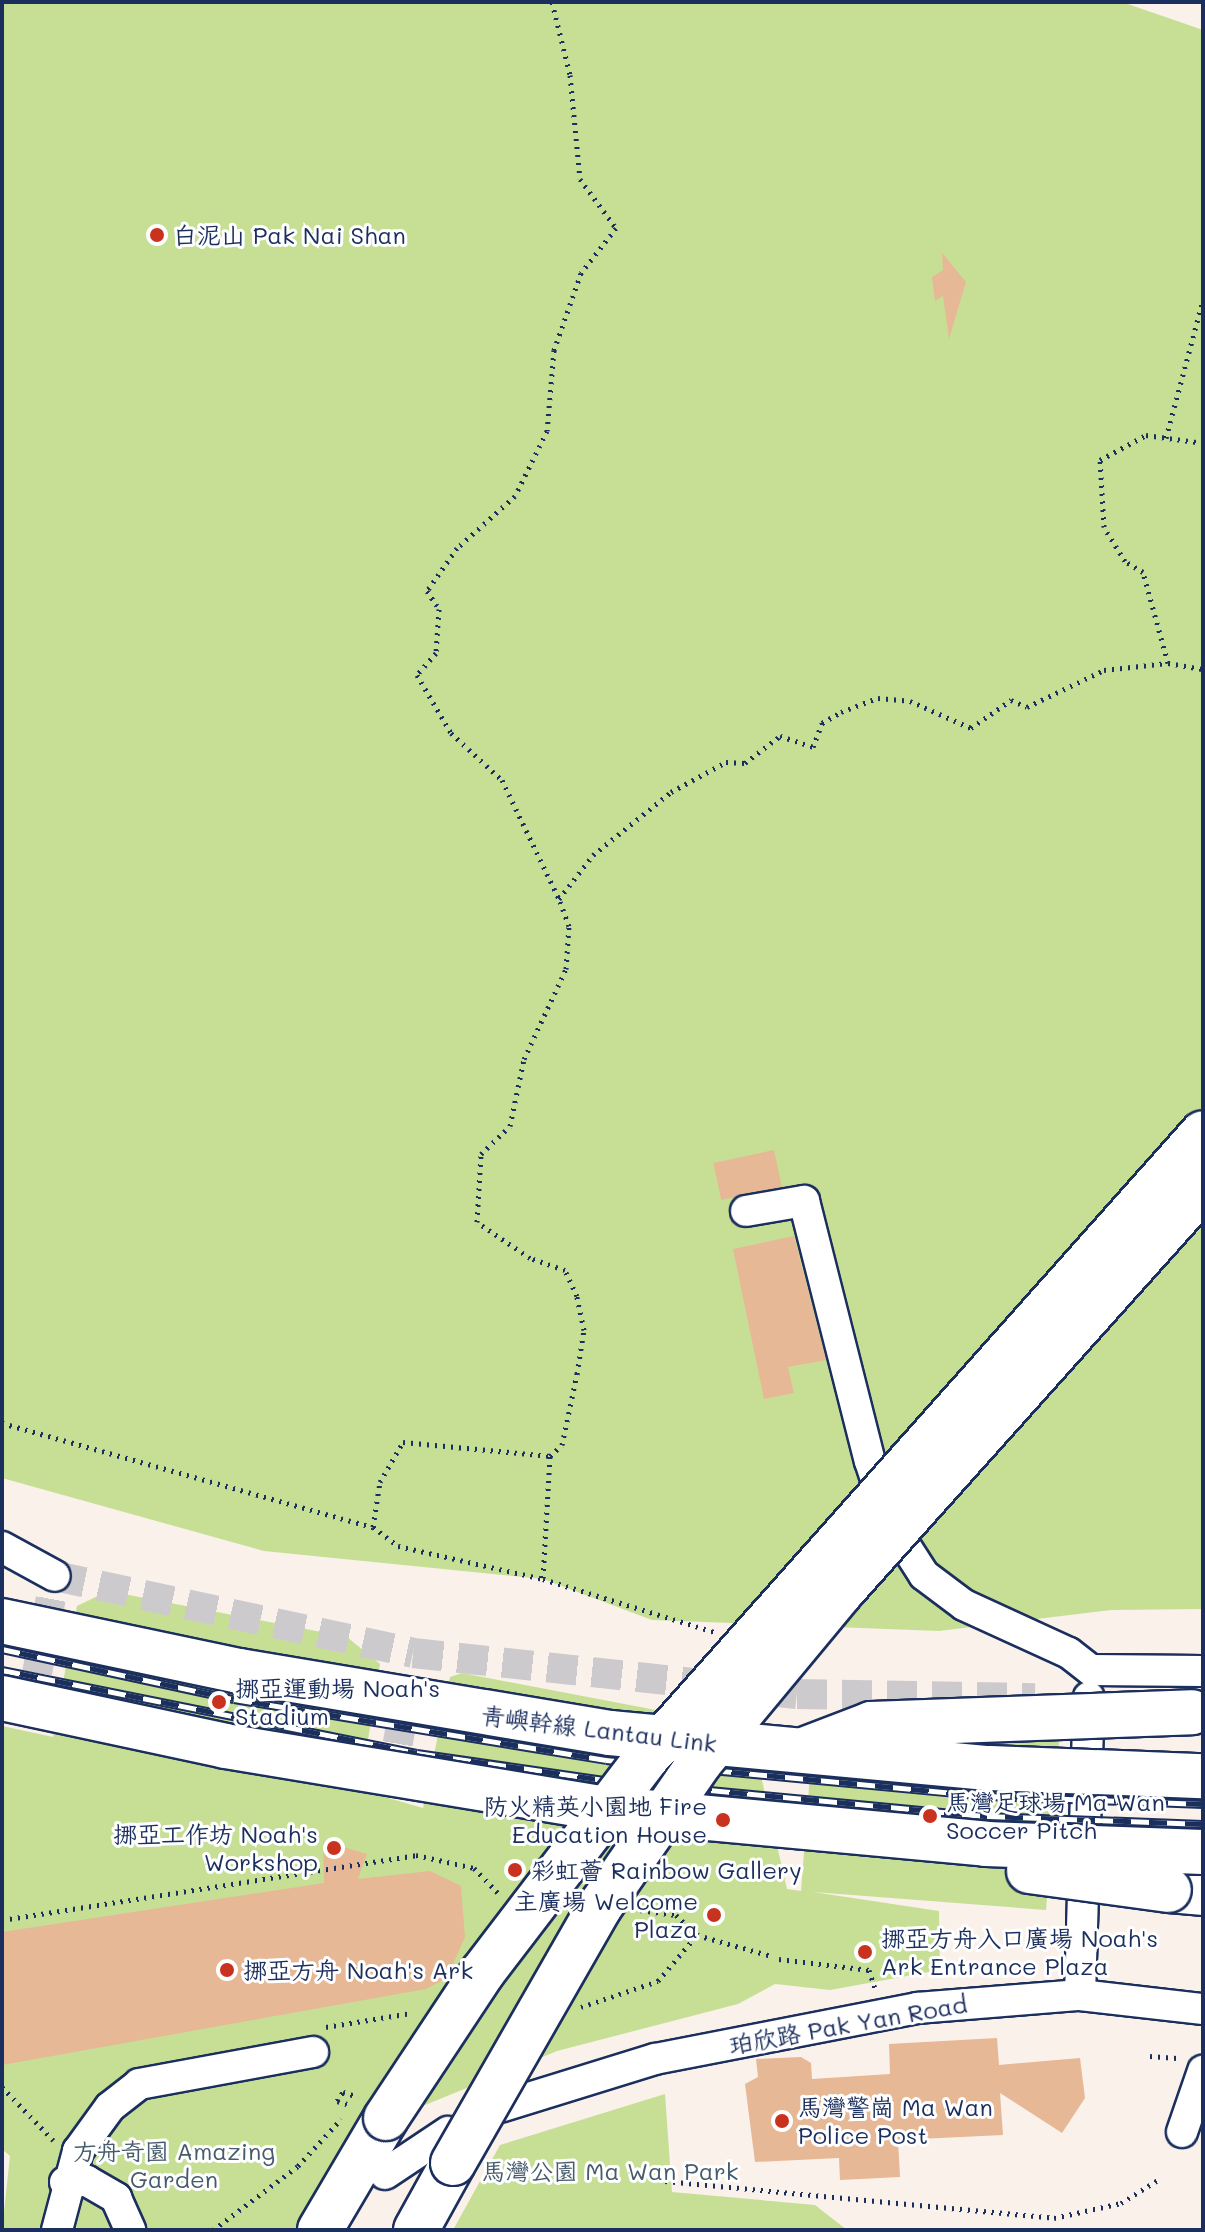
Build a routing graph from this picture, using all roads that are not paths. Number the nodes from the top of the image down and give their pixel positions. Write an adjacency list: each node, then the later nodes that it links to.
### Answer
1 (1203, 1133): 27 (highway, bridge)
2 (1203, 1188): 28 (highway, bridge)
3 (746, 1211): 7 (street)
4 (2, 1547): 5 (street)
5 (55, 1576)
6 (2, 1621): 11 (highway, 青嶼幹線 Lantau Link, bridge)
7 (1091, 1670): 8 (street); 16 (street)
8 (1203, 1671)
9 (2, 1698): 13 (highway, bridge)
10 (1203, 1712): 11 (highway, bridge)
11 (797, 1753): 12 (highway, 青嶼幹線 Lantau Link, bridge)
12 (1203, 1776)
13 (790, 1828): 14 (highway, bridge); 15 (highway, bridge)
14 (1203, 1852)
15 (1203, 1893)
16 (1080, 1995): 17 (street, 珀欣路 Pak Yan Road); 20 (street, 珀欣路 Pak Yan Road)
17 (1203, 2009)
18 (313, 2052): 24 (street)
19 (1203, 2071): 22 (street)
20 (500, 2107)
21 (448, 2132): 23 (street)
22 (1182, 2132)
23 (385, 2174)
24 (65, 2182): 25 (street); 26 (street)
25 (57, 2230)
26 (130, 2230)
27 (320, 2230)
28 (416, 2230)

